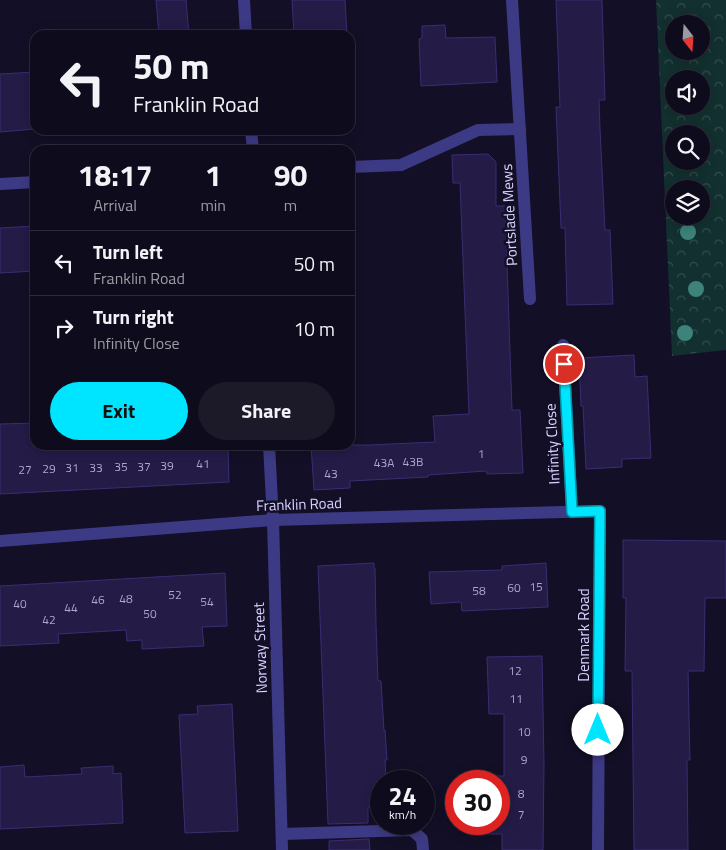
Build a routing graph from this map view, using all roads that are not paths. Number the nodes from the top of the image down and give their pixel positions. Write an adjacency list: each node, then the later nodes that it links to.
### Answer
1 (244, 0): 3 (street)
2 (512, 0): 4 (street, Portslade Mews)
3 (246, 30)
4 (520, 129): 5 (street); 8 (street, Portslade Mews)
5 (355, 166)
6 (30, 182): 7 (street)
7 (0, 184)
8 (530, 299)
9 (563, 345): 12 (street, Infinity Close)
10 (269, 450): 13 (street, Norway Street)
11 (600, 511): 12 (street, Franklin Road); 18 (street, Denmark Road)
12 (572, 512): 13 (street, Franklin Road)
13 (273, 520): 14 (street, Franklin Road); 15 (street, Norway Street)
14 (0, 541)
15 (282, 834): 16 (street, Norway Street); 17 (street)
16 (282, 850)
17 (423, 850)
18 (598, 850)

